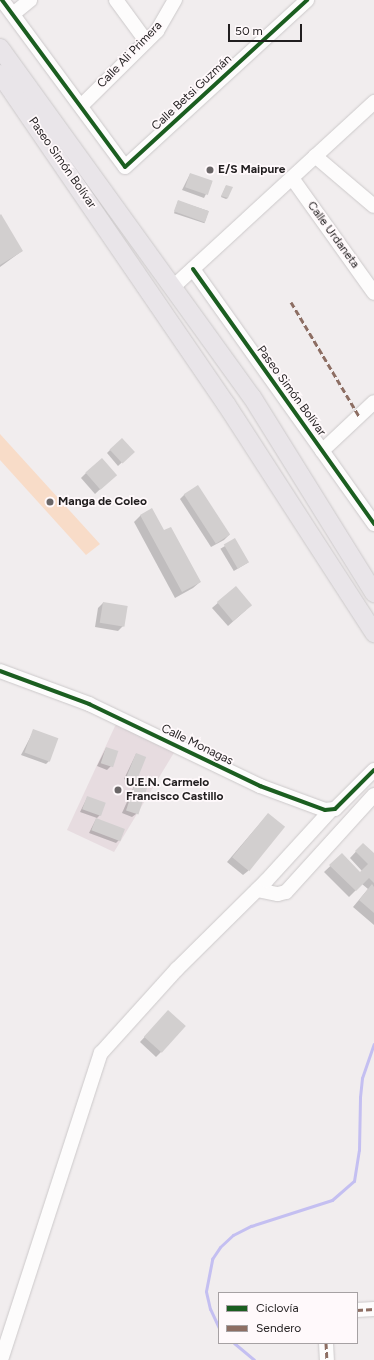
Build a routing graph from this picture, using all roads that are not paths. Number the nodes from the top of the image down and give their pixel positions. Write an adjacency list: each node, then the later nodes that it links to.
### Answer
1 (2, 0): 6 (street)
2 (30, 0): 6 (street)
3 (116, 0): 7 (street)
4 (175, 0): 7 (street, Calle Ali Primera)
5 (307, 0): 10 (street, Calle Betsi Guzmán)
6 (13, 14): 10 (street)
7 (146, 41): 10 (street, Calle Ali Primera)
8 (0, 48): 16 (main road, Paseo Simón Bolívar)
9 (0, 74): 22 (main road, Paseo Simón Bolívar)
10 (81, 106)
11 (372, 107): 12 (street)
12 (315, 156): 13 (street); 14 (street)
13 (292, 178): 15 (street); 17 (street, Calle Urdaneta)
14 (374, 206)
15 (193, 269): 16 (street); 19 (street, Paseo Simón Bolívar)
16 (172, 288): 21 (main road, Paseo Simón Bolívar)
17 (374, 293)
18 (374, 402): 19 (street)
19 (322, 451): 20 (street, Paseo Simón Bolívar)
20 (374, 524)
21 (374, 593)
22 (374, 634)
23 (0, 671): 26 (street, Calle Monagas)
24 (374, 770): 26 (street)
25 (374, 795): 27 (street)
26 (331, 810): 27 (street)
27 (257, 890): 31 (street)
28 (374, 1309): 29 (street)
29 (358, 1310)
30 (326, 1344): 32 (street)
31 (1, 1360)
32 (327, 1360)

